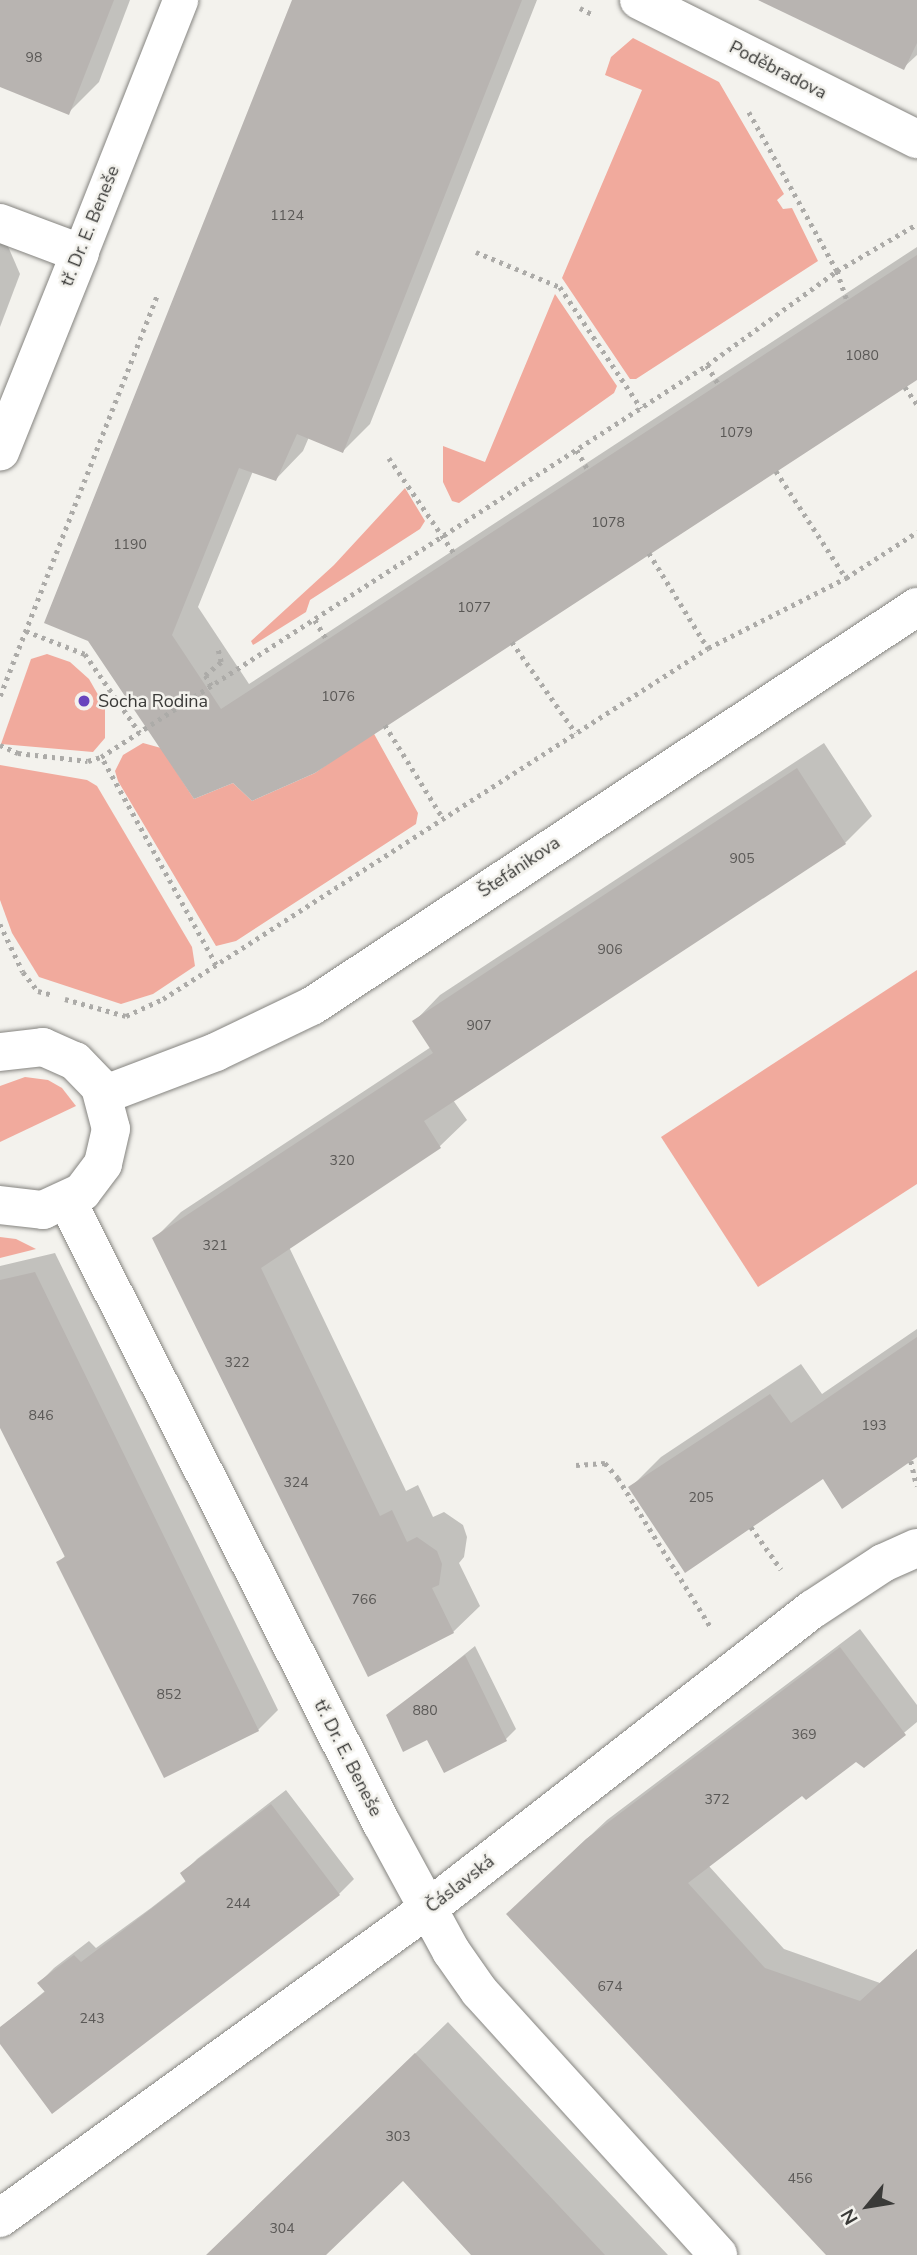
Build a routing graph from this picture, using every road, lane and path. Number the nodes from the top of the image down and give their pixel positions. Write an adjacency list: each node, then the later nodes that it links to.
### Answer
1 (180, 0): 8 (street, tř. Dr. E. Beneše)
2 (639, 0): 4 (main road, Poděbradova)
3 (747, 109): 9 (path)
4 (917, 139)
5 (0, 223): 8 (main road)
6 (917, 224): 9 (path)
7 (476, 252): 16 (path)
8 (80, 253): 18 (main road, tř. Dr. E. Beneše)
9 (837, 271): 11 (path); 12 (path)
10 (157, 295): 29 (path)
11 (847, 300)
12 (707, 365): 13 (path); 16 (path)
13 (719, 385)
14 (905, 387): 15 (path)
15 (917, 404)
16 (641, 408): 17 (path)
17 (577, 450): 20 (path); 23 (path)
18 (0, 452)
19 (389, 458): 23 (path)
20 (588, 470)
21 (776, 471): 26 (path)
22 (917, 532): 26 (path)
23 (442, 537): 25 (path); 28 (path)
24 (649, 553): 33 (path)
25 (456, 556)
26 (846, 578): 33 (path)
27 (917, 607): 45 (main road, Štefánikova)
28 (314, 620): 30 (path); 34 (path)
29 (26, 631): 35 (path); 37 (path)
30 (327, 640)
31 (512, 642): 38 (path)
32 (217, 646): 34 (path)
33 (708, 648): 38 (path)
34 (211, 686): 37 (path)
35 (0, 696)
36 (385, 725): 41 (path)
37 (140, 733): 40 (path)
38 (576, 733): 41 (path)
39 (0, 745): 40 (path)
40 (101, 757): 43 (path)
41 (443, 818): 43 (path)
42 (0, 924): 43 (path)
43 (216, 965)
44 (0, 1052): 45 (main road)
45 (103, 1094): 46 (main road)
46 (67, 1201): 47 (main road); 55 (main road, tř. Dr. E. Beneše)
47 (0, 1205)
48 (911, 1461): 50 (path)
49 (576, 1465): 54 (path)
50 (917, 1486)
51 (751, 1527): 53 (path)
52 (917, 1548): 55 (main road, Čáslavská)
53 (785, 1574)
54 (715, 1634)
55 (426, 1910): 56 (main road, Čáslavská); 57 (main road, tř. Dr. E. Beneše)
56 (0, 2218)
57 (718, 2255)

